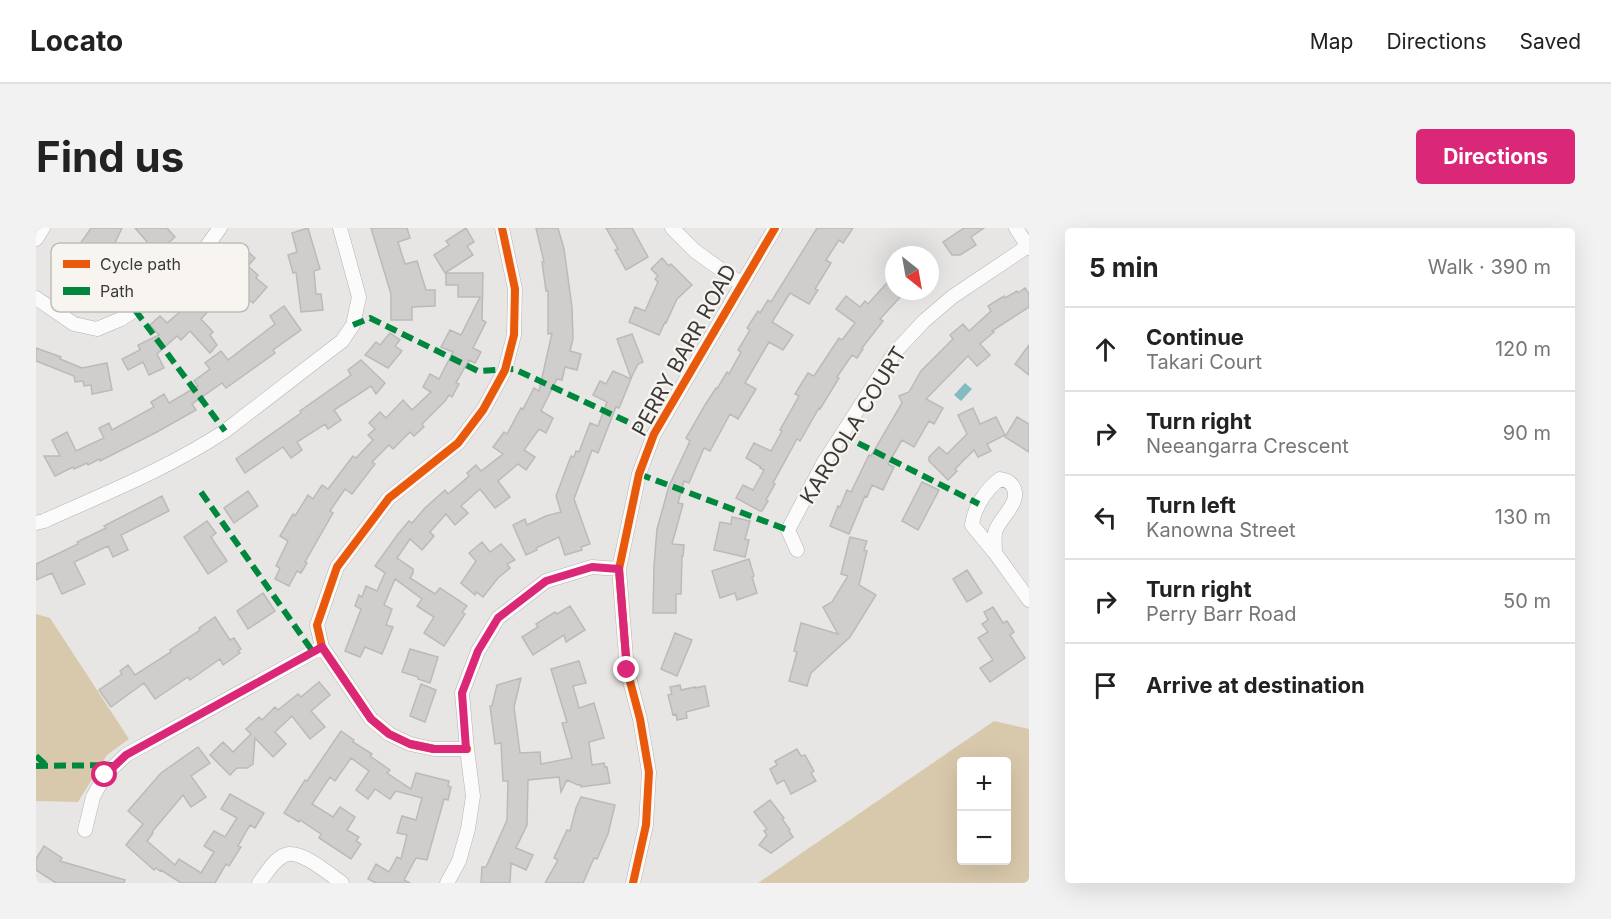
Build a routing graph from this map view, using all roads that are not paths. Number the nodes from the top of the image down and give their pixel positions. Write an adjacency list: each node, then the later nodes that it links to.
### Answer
1 (43, 228): 8 (street)
2 (220, 228): 9 (street)
3 (340, 228): 16 (street)
4 (502, 228): 21 (street)
5 (672, 228): 11 (street)
6 (775, 228): 11 (street, PERRY BARR ROAD)
7 (1016, 228): 10 (street)
8 (36, 239)
9 (209, 243)
10 (1028, 247): 17 (street, KAROOLA COURT)
11 (741, 284): 19 (street, PERRY BARR ROAD)
12 (36, 297): 13 (street)
13 (51, 308)
14 (57, 312): 15 (street)
15 (132, 312)
16 (36, 523)
17 (797, 550)
18 (995, 553): 18 (street); 20 (street)
19 (619, 569): 22 (street); 27 (street, PERRY BARR ROAD)
20 (1029, 600)
21 (322, 647): 22 (street); 23 (street)
22 (466, 749): 26 (street)
23 (85, 830)
24 (260, 883): 25 (street)
25 (342, 883)
26 (447, 883)
27 (633, 883)

